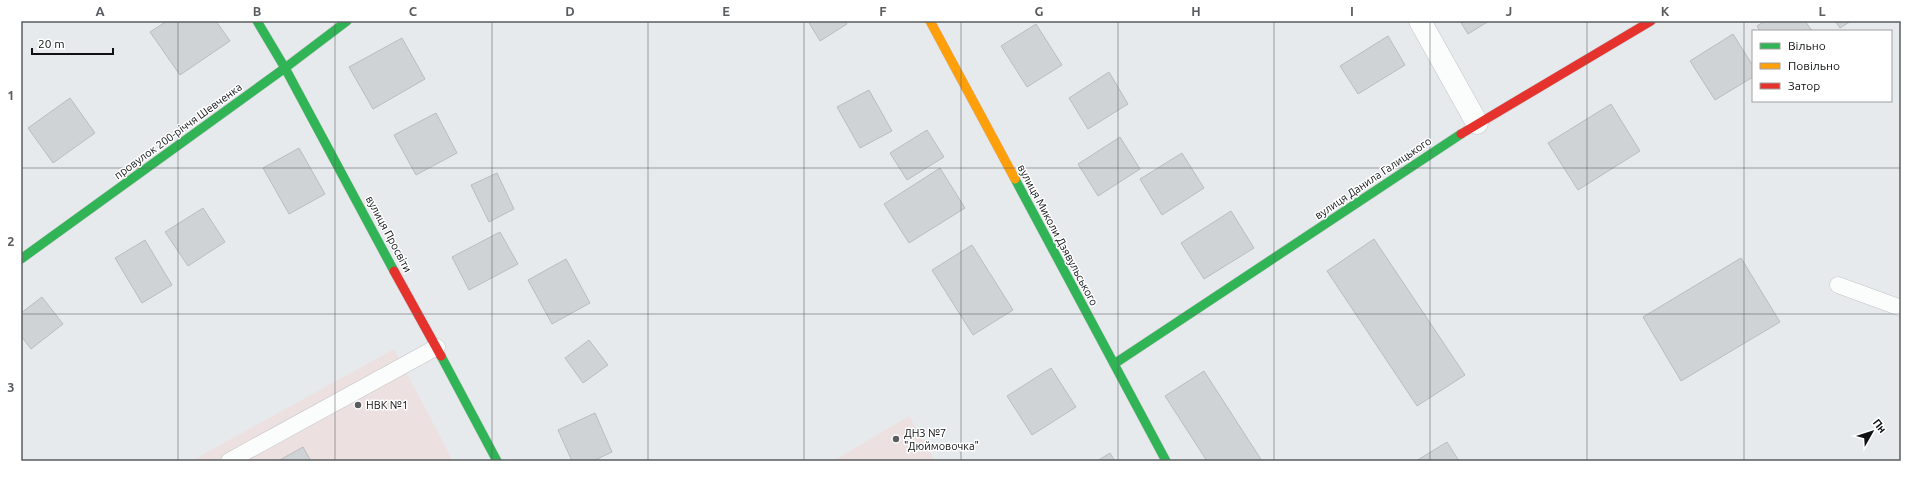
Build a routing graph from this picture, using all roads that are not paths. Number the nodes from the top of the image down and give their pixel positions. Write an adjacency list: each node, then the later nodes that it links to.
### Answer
1 (257, 21): 6 (street, вулиця Просвіти)
2 (347, 21): 6 (street, провулок 200-річчя Шевченка)
3 (930, 21): 12 (street, вулиця Миколи Дзявульського)
4 (1420, 21): 7 (street)
5 (1651, 21): 7 (street, вулиця Данила Галицького)
6 (286, 68): 8 (street, провулок 200-річчя Шевченка); 11 (street, вулиця Просвіти)
7 (1476, 123): 12 (street, вулиця Данила Галицького)
8 (21, 259)
9 (1838, 285): 10 (lane)
10 (1901, 308)
11 (437, 347): 13 (lane); 14 (street, вулиця Просвіти)
12 (1114, 364): 15 (street, вулиця Миколи Дзявульського)
13 (229, 461)
14 (497, 461)
15 (1166, 461)

